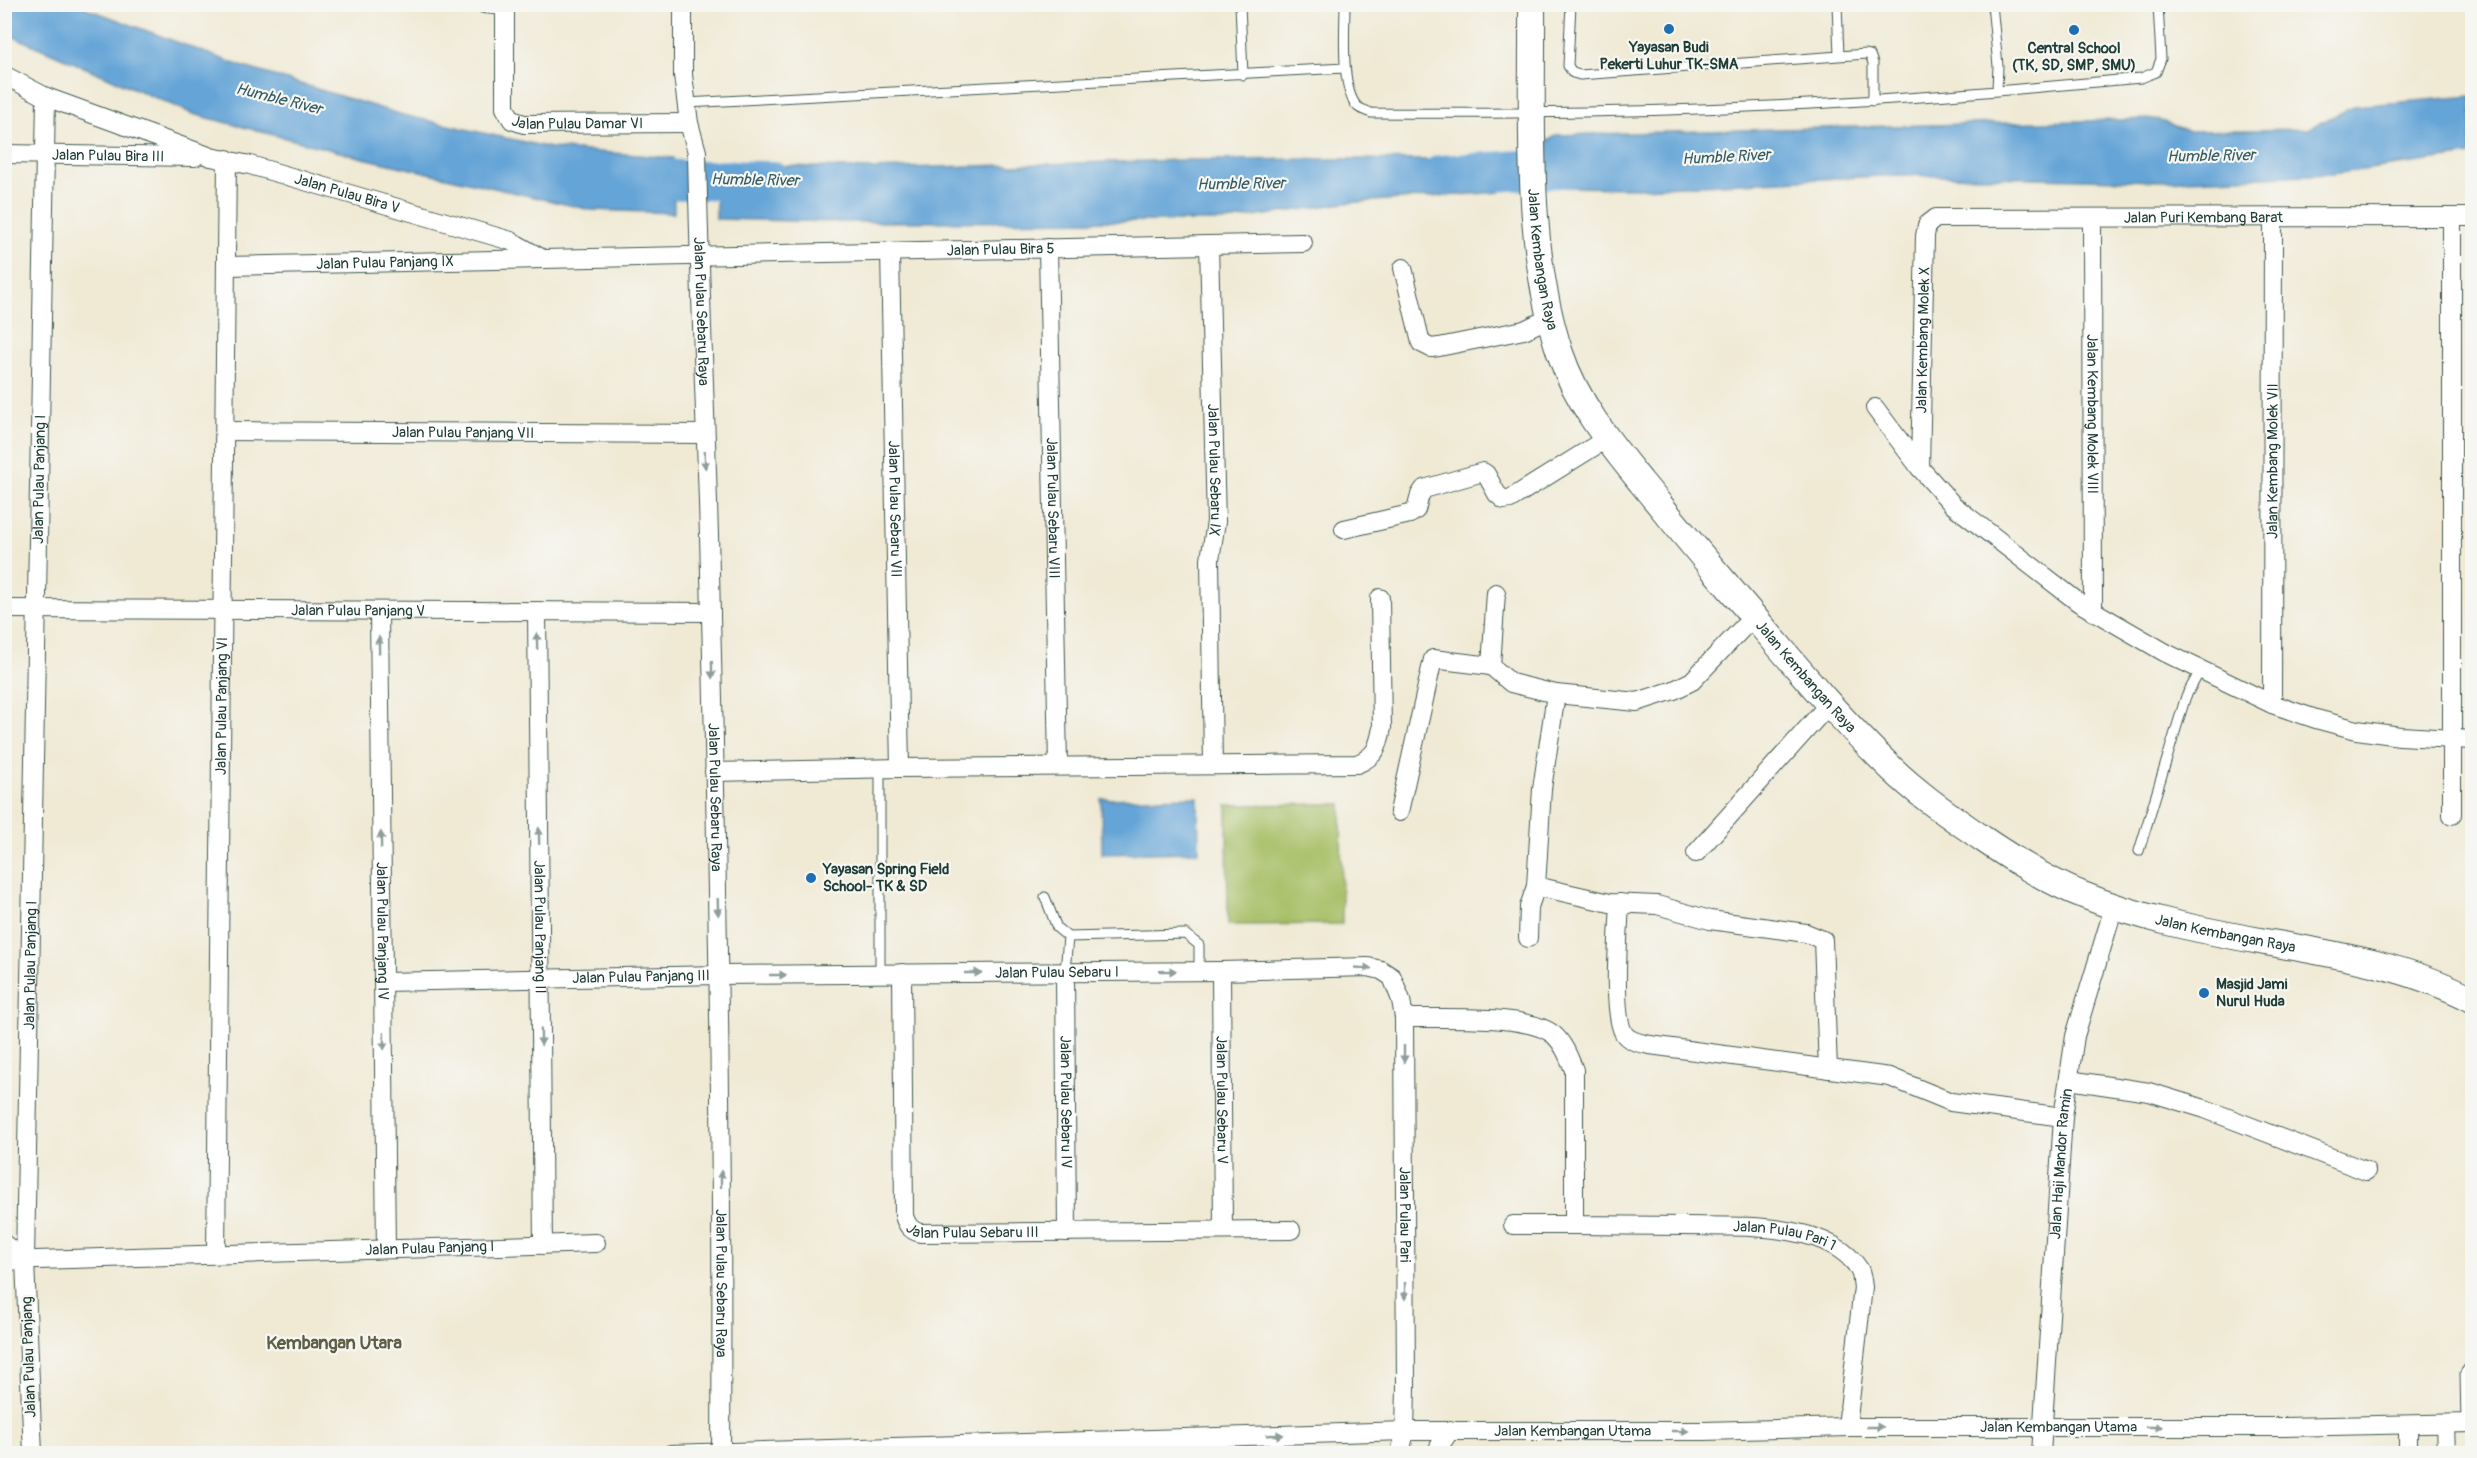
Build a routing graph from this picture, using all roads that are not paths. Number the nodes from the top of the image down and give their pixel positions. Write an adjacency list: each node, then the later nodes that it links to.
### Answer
1 (484, 4): 10 (street)
2 (683, 4): 18 (street, Jalan Pulau Sebaru Raya)
3 (1240, 4): 14 (lane)
4 (1344, 4): 12 (lane)
5 (1532, 4): 19 (street, Jalan Kembangan Raya)
6 (1571, 4): 11 (lane)
7 (1837, 4): 11 (lane)
8 (1992, 4): 15 (lane)
9 (2158, 4): 15 (lane)
10 (505, 5): 20 (street, Jalan Pulau Damar VI)
11 (1839, 56): 17 (lane)
12 (1345, 68): 14 (lane); 19 (lane)
13 (4, 75): 16 (street, Jalan Pulau Bira V)
14 (1243, 75): 18 (lane)
15 (1997, 91): 17 (lane)
16 (46, 97): 22 (street, Jalan Pulau Panjang I); 23 (street, Jalan Pulau Bira V)
17 (1873, 101): 19 (lane)
18 (686, 103): 20 (street, Jalan Pulau Sebaru Raya)
19 (1533, 118): 37 (street, Jalan Kembangan Raya)
20 (689, 123): 31 (street, Jalan Pulau Sebaru Raya)
21 (4, 153): 22 (street, Jalan Pulau Bira III)
22 (45, 154): 23 (street, Jalan Pulau Bira III); 47 (street, Jalan Pulau Panjang I)
23 (219, 158): 34 (street, Jalan Pulau Bira V); 35 (street, Jalan Pulau Panjang VI)
24 (1936, 218): 25 (street, Jalan Puri Kembang Barat); 42 (street, Jalan Kembang Molek X)
25 (2092, 218): 26 (street, Jalan Puri Kembang Barat); 52 (street, Jalan Kembang Molek VIII)
26 (2273, 218): 27 (street, Jalan Puri Kembang Barat); 58 (street, Jalan Kembang Molek VII)
27 (2452, 218): 28 (street, Jalan Puri Kembang Barat); 59 (street)
28 (2472, 218)
29 (1303, 243): 30 (street, Jalan Pulau Bira 5)
30 (1209, 245): 32 (street, Jalan Pulau Bira 5); 61 (street, Jalan Pulau Sebaru IX)
31 (699, 246): 33 (street, Jalan Pulau Bira 5); 34 (street, Jalan Pulau Bira V); 40 (street, Jalan Pulau Sebaru Raya)
32 (1048, 248): 33 (street, Jalan Pulau Bira 5); 62 (street, Jalan Pulau Sebaru VIII)
33 (890, 251): 64 (street, Jalan Pulau Sebaru VII)
34 (543, 259): 35 (street, Jalan Pulau Panjang IX)
35 (226, 266): 39 (street, Jalan Pulau Panjang VI)
36 (1403, 268): 37 (street)
37 (1549, 318): 41 (street, Jalan Kembangan Raya)
38 (1875, 408): 42 (street)
39 (225, 431): 40 (street, Jalan Pulau Panjang VII); 48 (street, Jalan Pulau Panjang VI)
40 (704, 434): 51 (street, Jalan Pulau Sebaru Raya, one-way to 51)
41 (1606, 439): 43 (street); 53 (street, Jalan Kembangan Raya)
42 (1920, 468): 52 (street)
43 (1344, 529)
44 (1496, 592): 54 (street)
45 (1380, 598): 61 (street)
46 (4, 609): 47 (street, Jalan Pulau Panjang V)
47 (37, 610): 48 (street, Jalan Pulau Panjang V); 102 (street, Jalan Pulau Panjang I)
48 (222, 610): 49 (street, Jalan Pulau Panjang V); 100 (street, Jalan Pulau Panjang VI)
49 (379, 610): 50 (street, Jalan Pulau Panjang V); 84 (street, Jalan Pulau Panjang IV, one-way to 49)
50 (537, 611): 51 (street, Jalan Pulau Panjang V); 83 (street, Jalan Pulau Panjang II, one-way to 50)
51 (711, 612): 65 (street, Jalan Pulau Sebaru Raya, one-way to 65)
52 (2093, 612): 55 (street)
53 (1754, 616): 56 (street); 57 (street, Jalan Kembangan Raya)
54 (1491, 666): 56 (street); 66 (street)
55 (2200, 672): 58 (street); 68 (lane)
56 (1556, 694): 70 (street)
57 (1830, 704): 69 (street); 73 (street, Jalan Kembangan Raya)
58 (2272, 704): 59 (street)
59 (2452, 740): 60 (street); 67 (street)
60 (2472, 740)
61 (1213, 765): 62 (street)
62 (1058, 766): 64 (street)
63 (880, 768): 64 (street); 65 (street); 80 (lane)
64 (900, 768)
65 (714, 772): 81 (street, Jalan Pulau Sebaru Raya, one-way to 81)
66 (1399, 812)
67 (2452, 815)
68 (2139, 851)
69 (1696, 853)
70 (1536, 886): 72 (street); 75 (street)
71 (1045, 897): 74 (lane)
72 (1620, 903): 87 (street); 87 (street)
73 (2114, 907): 85 (street, Jalan Kembangan Raya); 88 (street, Jalan Haji Mandor Ramin)
74 (1068, 937): 76 (lane); 78 (lane)
75 (1528, 938)
76 (1200, 971): 77 (street, Jalan Pulau Sebaru I); 78 (street, Jalan Pulau Sebaru I, one-way to 76)
77 (1221, 971): 82 (street, Jalan Pulau Sebaru I, one-way to 82); 93 (street, Jalan Pulau Sebaru V)
78 (1065, 972): 79 (street, Jalan Pulau Sebaru I, one-way to 78); 95 (street, Jalan Pulau Sebaru IV)
79 (902, 973): 80 (street, Jalan Pulau Sebaru I); 95 (street, Jalan Pulau Sebaru III)
80 (880, 974): 81 (street, Jalan Pulau Sebaru I, one-way to 80)
81 (720, 975): 83 (street, Jalan Pulau Panjang III); 111 (street, Jalan Pulau Sebaru Raya, one-way to 81)
82 (1392, 976): 86 (street, Jalan Pulau Pari)
83 (540, 978): 84 (street, Jalan Pulau Panjang III); 98 (street, Jalan Pulau Panjang II, one-way to 98)
84 (383, 982): 99 (street, Jalan Pulau Panjang IV, one-way to 99)
85 (2472, 999)
86 (1410, 1018): 92 (street); 110 (street, Jalan Pulau Pari, one-way to 110)
87 (1828, 1069): 89 (street)
88 (2069, 1080): 89 (street, Jalan Haji Mandor Ramin); 90 (street)
89 (2063, 1117): 108 (street, Jalan Haji Mandor Ramin)
90 (2366, 1171)
91 (1514, 1225): 92 (street, Jalan Pulau Pari 1)
92 (1574, 1225): 107 (street, Jalan Pulau Pari 1)
93 (1223, 1230): 94 (street, Jalan Pulau Sebaru III); 95 (street, Jalan Pulau Sebaru III)
94 (1291, 1230)
95 (1067, 1232)
96 (596, 1243): 98 (street, Jalan Pulau Panjang I)
97 (4, 1244): 102 (street)
98 (543, 1245): 99 (street, Jalan Pulau Panjang I)
99 (386, 1249): 100 (street, Jalan Pulau Panjang I)
100 (216, 1254): 102 (street, Jalan Pulau Panjang I)
101 (4, 1261): 102 (street)
102 (26, 1261): 112 (street, Jalan Pulau Panjang)
103 (2472, 1364): 104 (lane)
104 (2469, 1423): 105 (street, Jalan Kembangan Utama)
105 (2445, 1424): 106 (street, Jalan Kembangan Utama); 118 (street)
106 (2408, 1425): 108 (street, Jalan Kembangan Utama, one-way to 106); 117 (street)
107 (1847, 1427): 108 (street, Jalan Kembangan Utama, one-way to 108); 109 (street, Jalan Kembangan Utama, one-way to 107)
108 (2042, 1427): 116 (street, Jalan Haji Mandor Ramin)
109 (1450, 1430): 110 (street, Jalan Kembangan Utama); 115 (street)
110 (1405, 1431): 111 (street, Jalan Kembangan Utama, one-way to 110); 114 (street, Jalan Pulau Pari)
111 (722, 1451): 113 (street, Jalan Kembangan Utama)
112 (33, 1454)
113 (671, 1454)
114 (1400, 1454)
115 (1437, 1454)
116 (2041, 1454)
117 (2408, 1454)
118 (2446, 1454)

